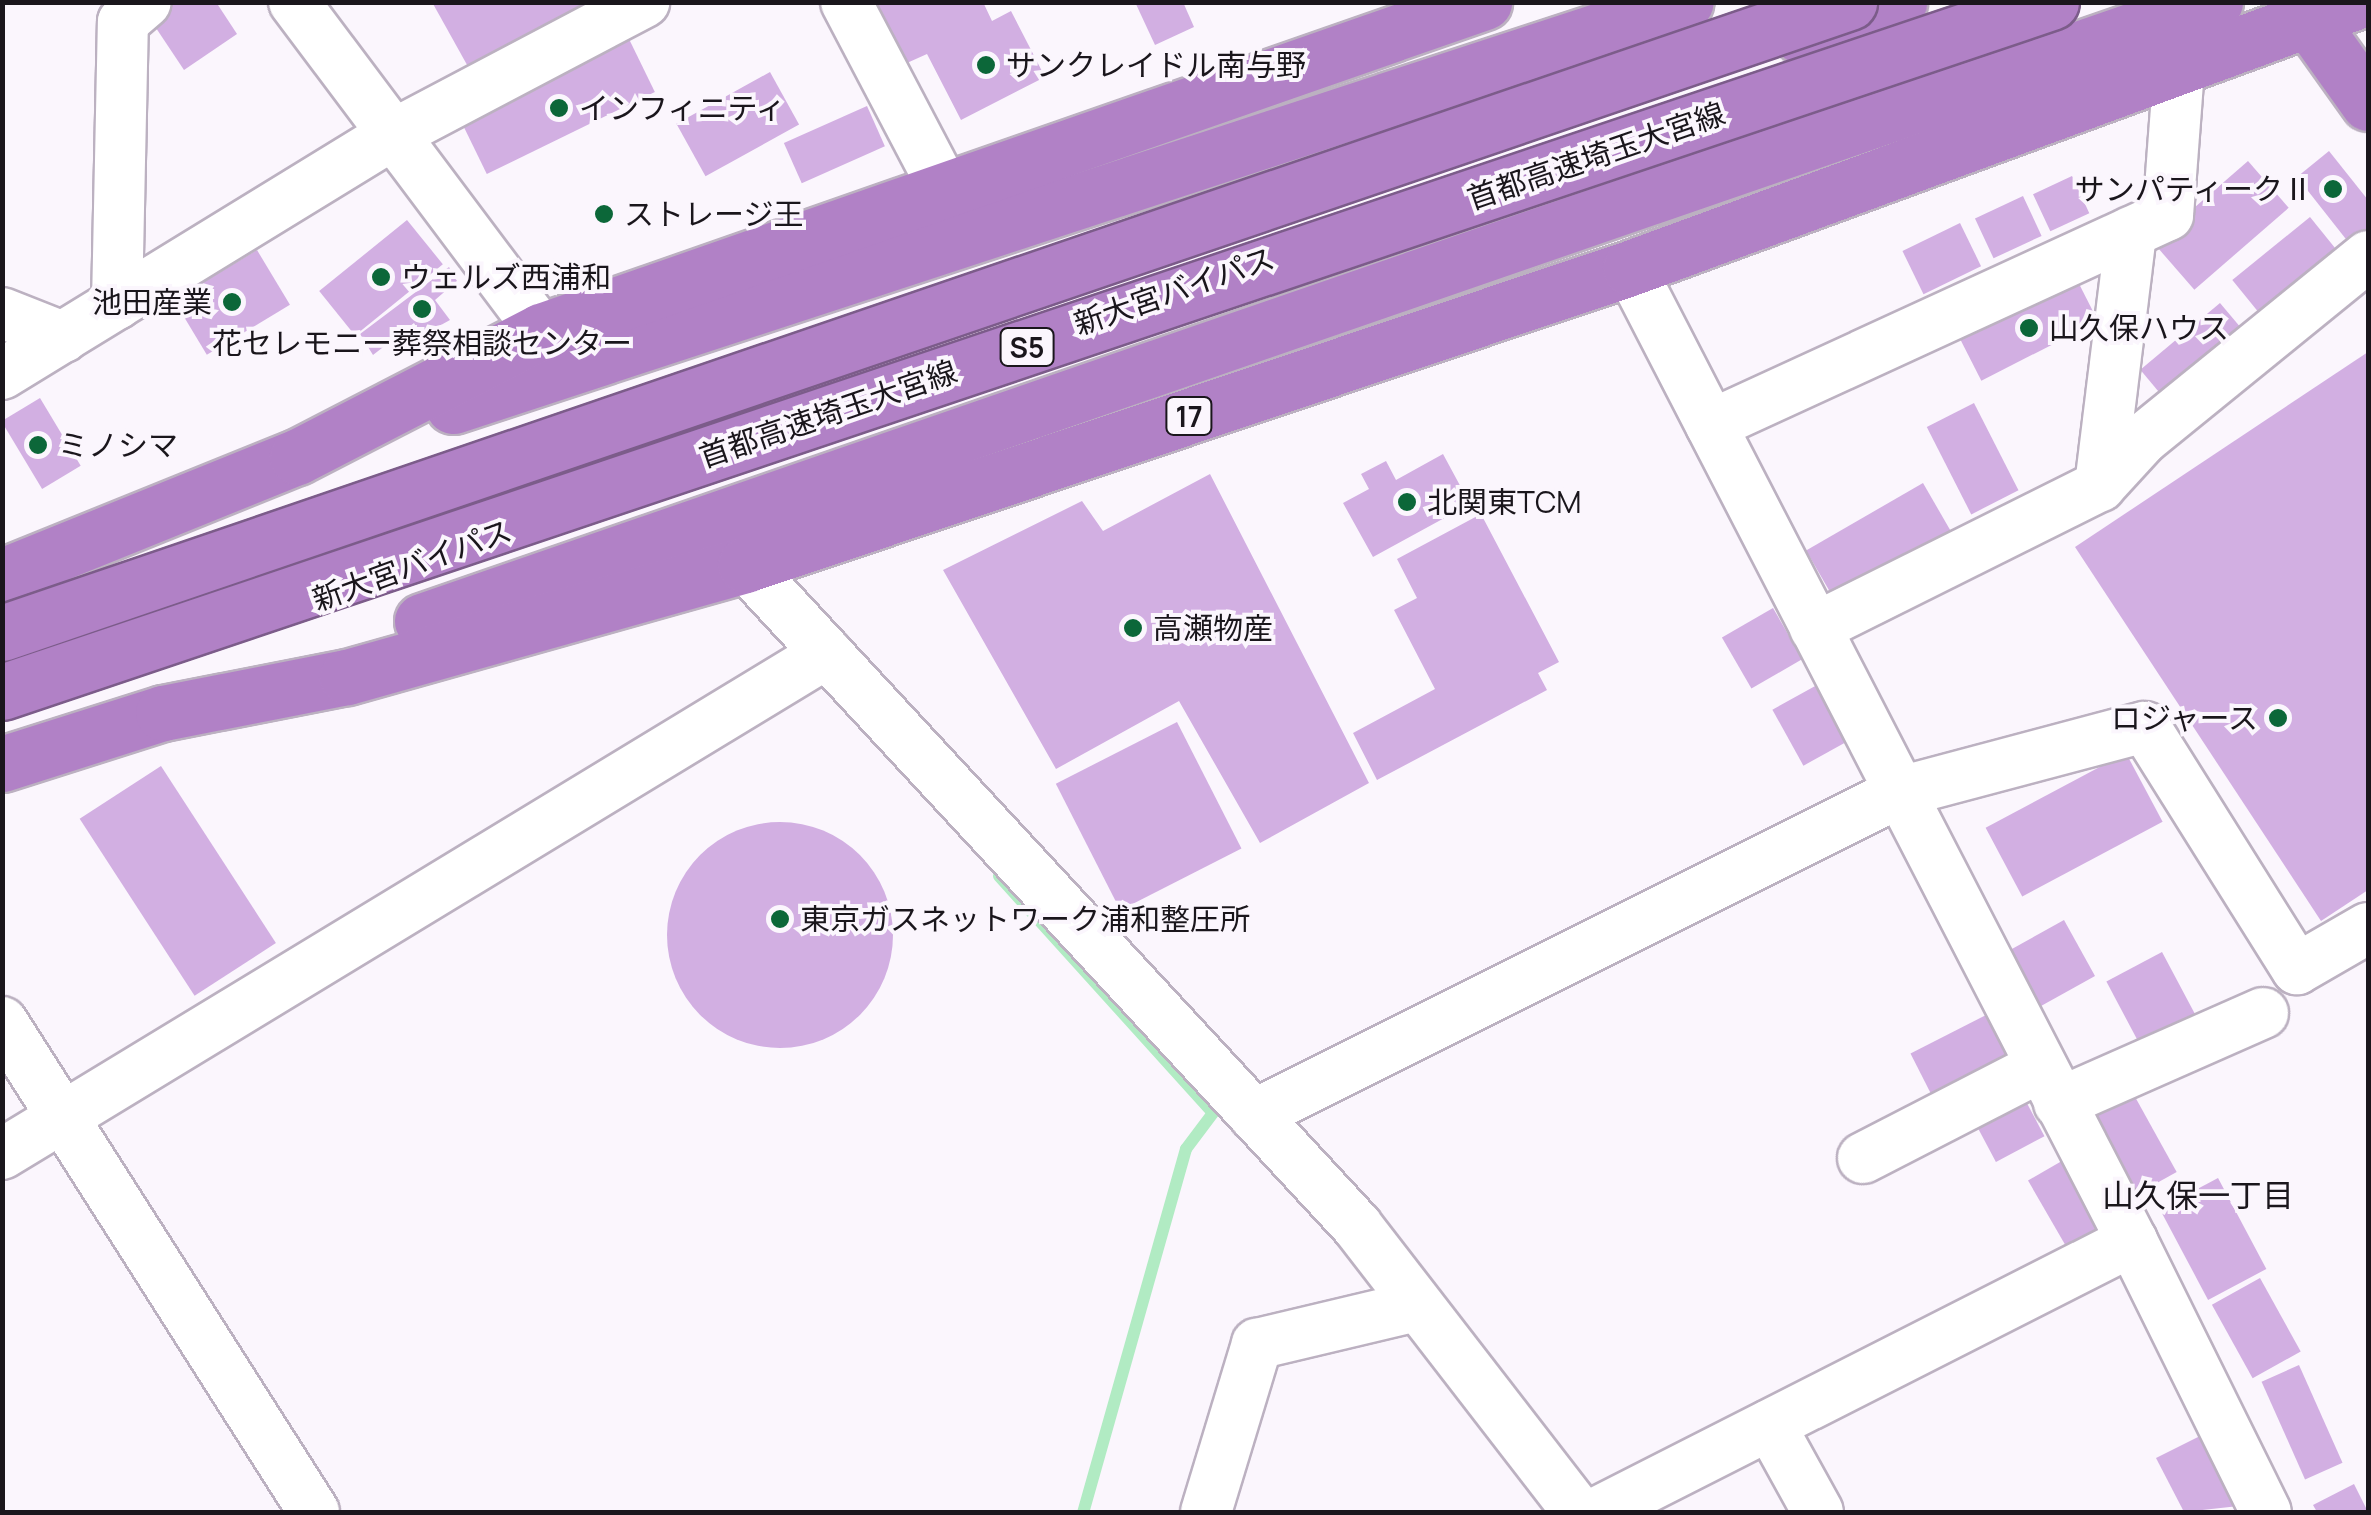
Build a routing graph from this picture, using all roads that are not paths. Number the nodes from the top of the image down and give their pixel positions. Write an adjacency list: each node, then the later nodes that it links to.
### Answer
1 (146, 2): 20 (street)
2 (294, 2): 15 (street)
3 (644, 2): 15 (street)
4 (846, 2): 16 (street)
5 (1686, 2): 26 (highway)
6 (1849, 2): 32 (highway, 首都高速埼玉大宮線 / S5, bridge)
7 (1899, 2): 30 (highway, 新大宮バイパス)
8 (2012, 2): 35 (highway, 新大宮バイパス)
9 (2052, 2): 34 (highway, 首都高速埼玉大宮線 / S5, bridge)
10 (2215, 2): 36 (highway)
11 (1483, 3): 16 (highway)
12 (2320, 8): 13 (highway, 17); 14 (highway)
13 (2180, 67): 17 (street); 19 (highway, 17)
14 (2368, 103)
15 (394, 134): 20 (street); 22 (street)
16 (943, 187): 22 (highway)
17 (2130, 232): 25 (street); 27 (street)
18 (2368, 256): 27 (street)
19 (1630, 268): 25 (street); 28 (highway, 17)
20 (117, 304): 23 (street)
21 (2, 312): 23 (street)
22 (541, 330): 26 (highway)
23 (63, 337): 24 (street)
24 (2, 374)
25 (1711, 425): 31 (street)
26 (296, 457): 29 (highway)
27 (2100, 486): 31 (street)
28 (745, 564): 33 (street); 36 (highway, 17)
29 (2, 576)
30 (2, 608)
31 (1815, 628): 38 (street)
32 (2, 634)
33 (828, 653): 43 (street); 44 (street)
34 (2, 692)
35 (2, 712)
36 (162, 713): 37 (highway, 17)
37 (2, 764)
38 (1900, 792): 39 (street); 42 (street); 43 (street)
39 (2368, 928)
40 (2263, 1013): 42 (street)
41 (2, 1022): 44 (street)
42 (2049, 1085): 46 (street); 47 (street)
43 (1254, 1115): 48 (street)
44 (62, 1117): 45 (street); 50 (street)
45 (2, 1154)
46 (1863, 1158)
47 (2132, 1241): 49 (street); 55 (street)
48 (1417, 1306): 51 (street); 52 (street)
49 (1770, 1425): 53 (street); 54 (street)
50 (314, 1512)
51 (1206, 1512)
52 (1578, 1512)
53 (1598, 1512)
54 (1818, 1512)
55 (2266, 1512)

